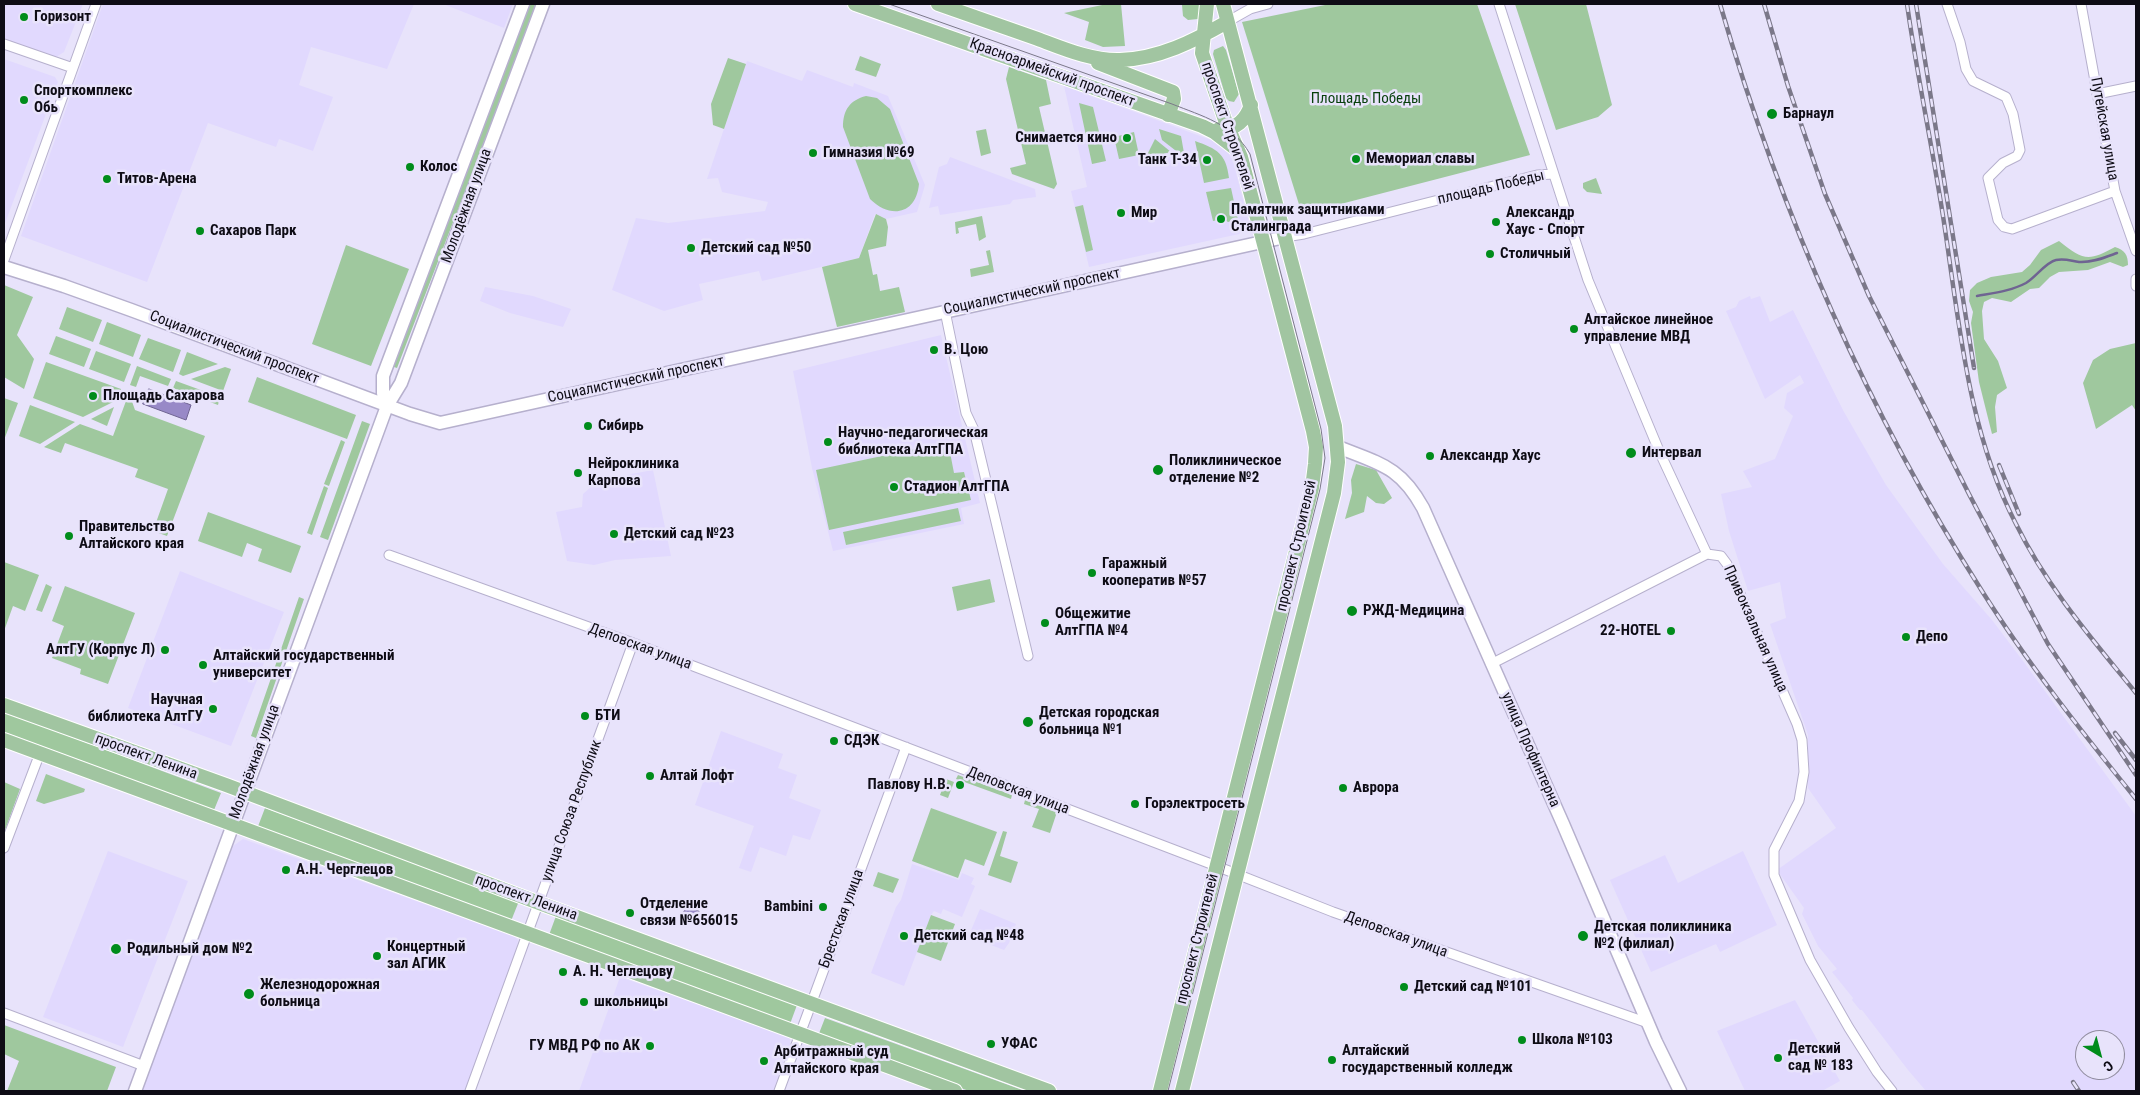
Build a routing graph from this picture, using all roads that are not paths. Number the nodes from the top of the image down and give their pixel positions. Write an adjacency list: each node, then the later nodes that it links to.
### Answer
1 (96, 4): 16 (street)
2 (523, 4): 34 (street, Молодёжная улица)
3 (543, 4): 34 (street, Молодёжная улица)
4 (855, 4): 20 (main road, Красноармейский проспект)
5 (938, 4): 15 (main road, Красноармейский проспект)
6 (1207, 4): 13 (main road, проспект Строителей)
7 (1223, 4): 12 (main road, проспект Строителей)
8 (1268, 4): 12 (street)
9 (1499, 4): 24 (street, площадь Победы)
10 (1947, 4): 25 (street)
11 (2081, 4): 18 (street, Путейская улица)
12 (1227, 22): 13 (main road, Красноармейский проспект); 19 (main road, проспект Строителей)
13 (1203, 36): 15 (main road, Красноармейский проспект); 22 (main road, проспект Строителей)
14 (4, 44): 16 (street)
15 (1071, 51): 20 (main road)
16 (73, 68): 29 (street)
17 (2136, 86): 18 (street)
18 (2097, 94): 25 (street, Путейская улица)
19 (1251, 105): 22 (main road); 26 (main road, проспект Строителей)
20 (1168, 114): 21 (main road, Красноармейский проспект)
21 (1202, 126): 22 (main road); 23 (main road, Красноармейский проспект)
22 (1229, 129): 23 (main road, проспект Строителей)
23 (1241, 157): 27 (main road, проспект Строителей)
24 (1553, 174): 26 (street, площадь Победы); 36 (street, Привокзальная улица)
25 (2115, 191): 28 (street, Путейская улица)
26 (1285, 237): 27 (street, Социалистический проспект); 35 (main road, проспект Строителей)
27 (1263, 241): 33 (street, Социалистический проспект); 38 (main road, проспект Строителей)
28 (2136, 246)
29 (4, 260)
30 (4, 267): 34 (street, Социалистический проспект)
31 (2136, 279): 32 (street)
32 (2136, 286)
33 (945, 311): 34 (street, Социалистический проспект); 41 (street)
34 (387, 406): 47 (street, Молодёжная улица)
35 (1338, 447): 39 (main road, проспект Строителей); 42 (street, улица Профинтерна)
36 (1706, 554): 42 (street); 67 (street, Привокзальная улица)
37 (389, 555): 40 (street, Деповская улица)
38 (1281, 614): 39 (main road); 50 (main road, проспект Строителей)
39 (1302, 619): 51 (main road, проспект Строителей)
40 (633, 643): 45 (street, Деповская улица); 52 (street, улица Союза Республик)
41 (1028, 656)
42 (1491, 664): 56 (street, улица Профинтерна)
43 (4, 705): 47 (main road, проспект Ленина)
44 (4, 740): 46 (main road)
45 (906, 747): 50 (street, Деповская улица); 54 (street, Брестская улица)
46 (40, 753): 48 (main road); 49 (street)
47 (244, 792): 48 (street, Молодёжная улица); 52 (main road, проспект Ленина)
48 (232, 825): 53 (main road); 58 (street, Молодёжная улица)
49 (4, 848)
50 (1217, 866): 51 (street, Деповская улица); 64 (main road, проспект Строителей)
51 (1238, 875): 56 (street, Деповская улица); 65 (main road, проспект Строителей)
52 (539, 904): 53 (street, улица Союза Республик); 54 (main road, проспект Ленина)
53 (527, 934): 57 (main road); 60 (street, улица Союза Республик)
54 (811, 1004): 57 (street, Брестская улица); 63 (main road, проспект Ленина)
55 (4, 1013): 58 (street)
56 (1648, 1024): 66 (street, улица Профинтерна)
57 (800, 1034): 61 (street, Брестская улица); 62 (main road)
58 (144, 1066): 59 (street, Молодёжная улица)
59 (135, 1091)
60 (470, 1091)
61 (779, 1091)
62 (954, 1091)
63 (1049, 1091)
64 (1160, 1091)
65 (1182, 1091)
66 (1680, 1091)
67 (1892, 1091)

